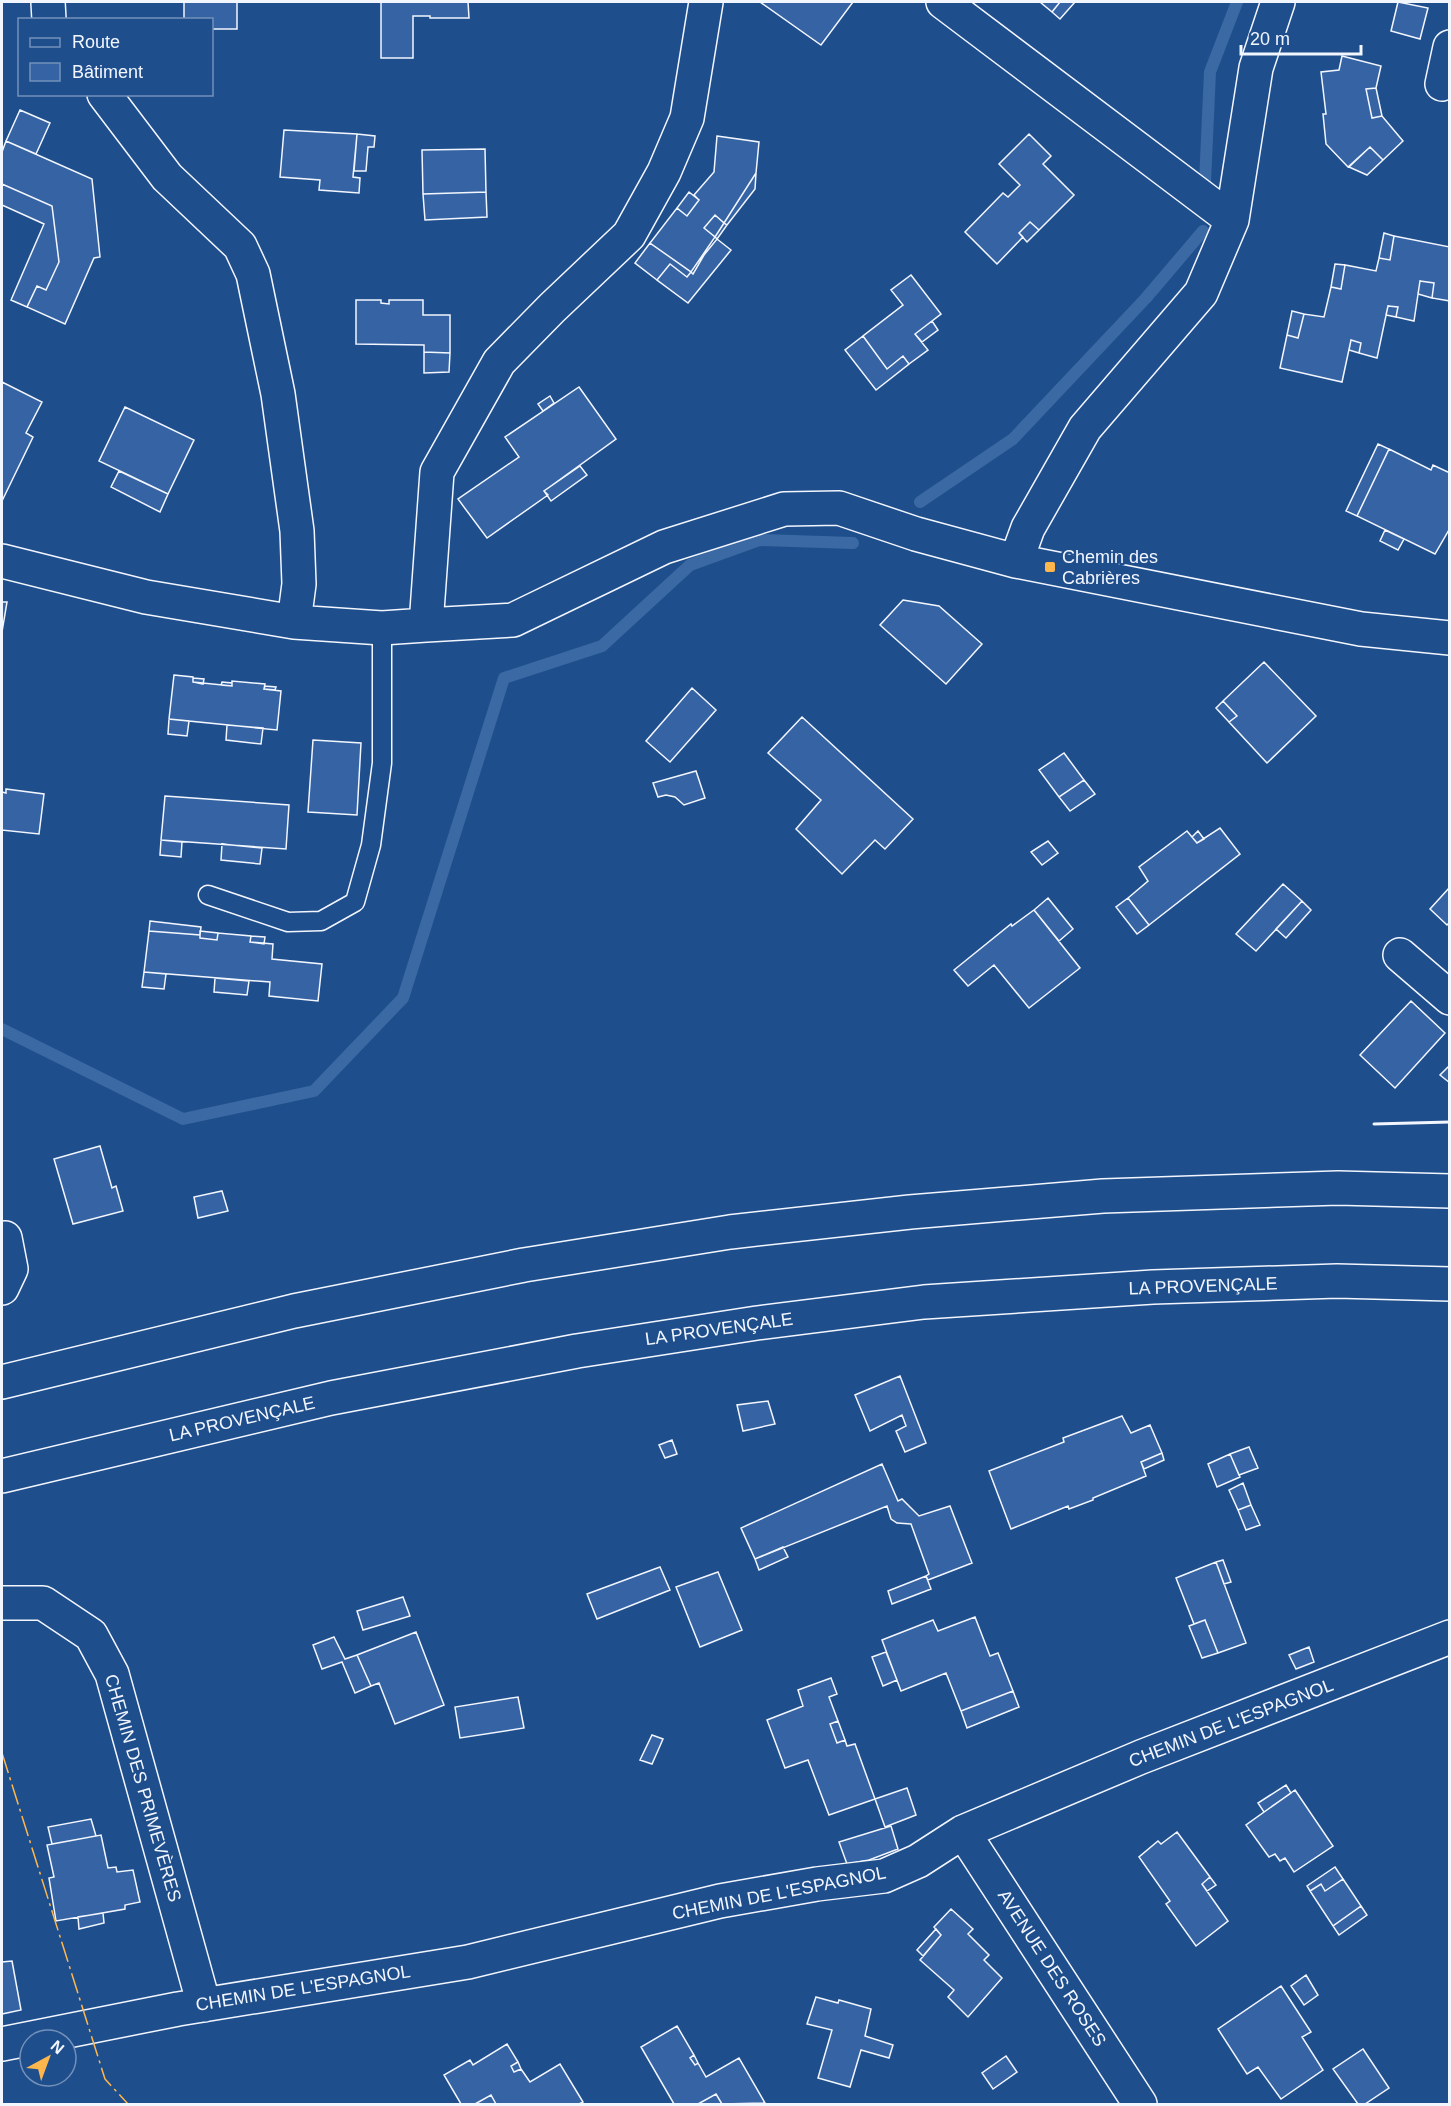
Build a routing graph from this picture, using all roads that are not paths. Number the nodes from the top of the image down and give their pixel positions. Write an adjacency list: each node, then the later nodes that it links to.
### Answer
1 (48, 2): 5 (main road)
2 (706, 2): 13 (main road)
3 (943, 2): 9 (main road)
4 (1278, 2): 9 (main road)
5 (49, 18)
6 (1449, 47): 7 (main road)
7 (1442, 84)
8 (106, 96): 12 (main road)
9 (1232, 220): 11 (main road)
10 (2, 561): 12 (main road)
11 (1016, 561): 13 (main road); 15 (main road)
12 (294, 622): 14 (main road)
13 (426, 625): 14 (main road)
14 (382, 628): 16 (lane)
15 (1449, 638)
16 (208, 895)
17 (1400, 955): 18 (main road)
18 (1449, 998)
19 (1449, 1191): 23 (main road)
20 (3, 1232): 22 (main road)
21 (1449, 1284): 24 (main road, LA PROVENÇALE)
22 (2, 1288)
23 (2, 1382)
24 (2, 1476)
25 (2, 1603): 28 (main road, CHEMIN DES PRIMEVÈRES)
26 (1449, 1637): 27 (main road, CHEMIN DE L'ESPAGNOL)
27 (963, 1832): 28 (main road, CHEMIN DE L'ESPAGNOL); 30 (main road, AVENUE DES ROSES)
28 (204, 2005): 29 (main road, CHEMIN DE L'ESPAGNOL)
29 (2, 2044)
30 (1140, 2104)

